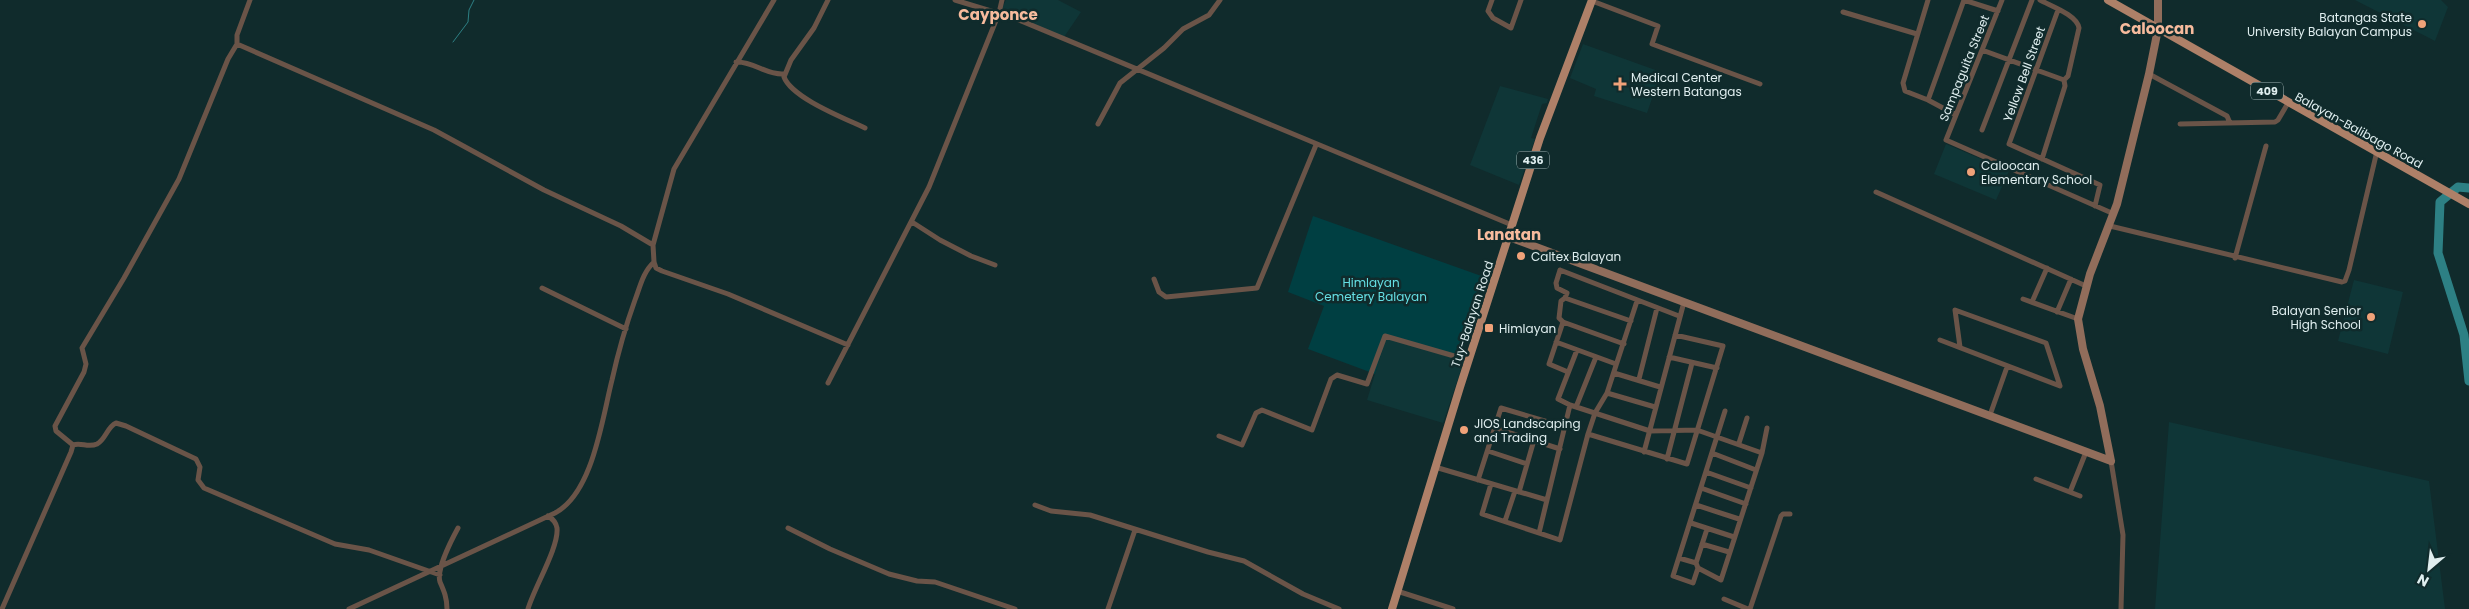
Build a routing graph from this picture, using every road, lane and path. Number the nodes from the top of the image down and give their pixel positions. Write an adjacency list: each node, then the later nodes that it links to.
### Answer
1 (250, 0): 23 (street)
2 (774, 0): 26 (street)
3 (828, 0): 29 (street)
4 (954, 0): 20 (street)
5 (1002, 0): 20 (street)
6 (1220, 0): 27 (street)
7 (1492, 0): 8 (street)
8 (1521, 0)
9 (1592, 0): 32 (street); 50 (main road, Tuy-Balayan Road / 436)
10 (1928, 0): 22 (street)
11 (1964, 0): 18 (street); 33 (street)
12 (2002, 0): 18 (street, Sampaguita Street)
13 (2032, 0): 25 (street)
14 (2040, 0): 17 (street)
15 (2108, 0): 21 (main road, Balayan-Balibago Road / 409)
16 (2158, 0): 21 (street)
17 (2058, 10): 28 (street, Yellow Bell Street); 31 (street)
18 (1998, 11): 24 (street, Sampaguita Street)
19 (1842, 12): 22 (street)
20 (999, 13): 27 (street); 49 (street)
21 (2158, 29): 30 (street); 34 (main road, Balayan-Balibago Road / 409)
22 (1918, 34): 33 (street)
23 (237, 44): 53 (street); 111 (street)
24 (1982, 50): 25 (street); 35 (street, Sampaguita Street)
25 (2009, 60): 28 (street); 40 (street)
26 (736, 62): 29 (street); 53 (street)
27 (1137, 70): 37 (street); 41 (street)
28 (2036, 70): 31 (street); 44 (street, Yellow Bell Street)
29 (783, 74): 39 (street)
30 (2149, 74): 36 (street); 48 (street)
31 (2064, 80): 44 (street)
32 (1760, 84)
33 (1928, 100): 35 (street)
34 (2288, 103): 36 (street); 43 (main road, Balayan-Balibago Road / 409)
35 (1956, 115): 47 (street, Sampaguita Street)
36 (2230, 123): 38 (street)
37 (1098, 124)
38 (2180, 124)
39 (865, 128)
40 (1982, 130)
41 (1316, 145): 50 (street); 58 (street)
42 (2266, 146): 54 (street)
43 (2377, 151): 46 (main road, Balayan-Balibago Road / 409); 54 (street)
44 (2042, 159): 47 (street)
45 (1876, 192): 57 (street)
46 (2469, 204)
47 (2095, 206): 48 (street, Sampaguita Street)
48 (2114, 214): 51 (street)
49 (912, 222): 56 (street); 78 (street)
50 (1512, 224): 52 (main road, Tuy-Balayan Road / 436)
51 (2110, 226): 54 (street); 60 (street)
52 (1509, 237): 65 (street); 83 (main road, Tuy-Balayan Road / 436)
53 (653, 245): 55 (street)
54 (2236, 258)
55 (654, 262): 73 (street); 78 (street)
56 (995, 265)
57 (2047, 268): 59 (street); 66 (street)
58 (1154, 279)
59 (2071, 279): 60 (street); 68 (street)
60 (2086, 286): 70 (street)
61 (542, 288): 73 (street)
62 (1565, 298): 64 (street); 71 (street); 72 (street)
63 (2023, 299): 66 (street)
64 (1637, 301): 67 (street); 71 (street)
65 (1684, 302): 69 (street); 98 (street)
66 (2032, 302): 68 (street)
67 (1657, 308): 69 (street); 90 (street)
68 (2057, 312): 70 (street)
69 (1679, 316): 74 (street)
70 (2078, 319): 119 (street)
71 (1631, 321): 77 (street)
72 (1564, 322): 76 (street); 77 (street)
73 (626, 329): 137 (street)
74 (1675, 334): 82 (street); 87 (street)
75 (1940, 340): 79 (street)
76 (1556, 342): 80 (street); 88 (street)
77 (1624, 344): 85 (street)
78 (848, 345): 91 (street)
79 (1960, 348): 86 (street); 86 (street)
80 (1577, 350): 81 (street); 88 (street)
81 (1596, 357): 85 (street); 94 (street)
82 (1669, 357): 84 (street); 92 (street)
83 (1468, 360): 107 (street); 121 (main road, Tuy-Balayan Road / 436)
84 (1692, 363): 87 (street); 104 (street)
85 (1616, 364): 89 (street)
86 (2008, 367): 98 (street)
87 (1717, 368): 105 (street)
88 (1568, 372): 94 (street)
89 (1614, 373): 90 (street); 93 (street)
90 (1639, 379): 92 (street)
91 (828, 383)
92 (1660, 387): 95 (street)
93 (1607, 393): 95 (street); 97 (street)
94 (1573, 406): 97 (street); 100 (street)
95 (1655, 407): 103 (street)
96 (1725, 411): 108 (street)
97 (1595, 413): 103 (street); 106 (street)
98 (1990, 415): 115 (street)
99 (1747, 418): 110 (street)
100 (1565, 427): 101 (street); 112 (street)
101 (1495, 428): 109 (street); 113 (street)
102 (1766, 428): 117 (street)
103 (1650, 430): 104 (street); 114 (street)
104 (1675, 430): 105 (street); 118 (street)
105 (1697, 430): 108 (street); 118 (street)
106 (1588, 434): 114 (street); 145 (street)
107 (1219, 436)
108 (1718, 436): 110 (street); 116 (street)
109 (1534, 440): 112 (street); 120 (street)
110 (1739, 443): 117 (street)
111 (73, 445): 152 (street); 156 (street)
112 (1560, 449): 132 (street)
113 (1488, 451): 120 (street); 125 (street)
114 (1644, 452): 118 (street)
115 (2086, 452): 119 (street); 130 (street)
116 (1712, 453): 122 (street); 123 (street)
117 (1762, 453): 122 (street)
118 (1667, 459)
119 (2110, 461): 166 (street)
120 (1527, 464): 129 (street)
121 (1435, 467): 125 (street); 154 (main road, Tuy-Balayan Road / 436)
122 (1756, 470): 128 (street)
123 (1706, 472): 127 (street); 128 (street)
124 (2036, 479): 130 (street)
125 (1478, 480): 126 (street)
126 (1492, 484): 129 (street); 139 (street)
127 (1701, 488): 133 (street); 134 (street)
128 (1751, 488): 134 (street)
129 (1517, 491): 132 (street); 139 (street)
130 (2070, 492): 131 (street)
131 (2080, 496)
132 (1547, 500): 145 (street)
133 (1696, 504): 138 (street); 140 (street)
134 (1746, 504): 138 (street)
135 (1035, 505): 144 (street)
136 (1790, 514): 165 (street)
137 (548, 516): 150 (street); 159 (street)
138 (1739, 519): 146 (street)
139 (1505, 521): 145 (street)
140 (1691, 523): 143 (street); 149 (street)
141 (458, 528): 150 (street)
142 (788, 528): 160 (street)
143 (1707, 529): 146 (street); 147 (street)
144 (1135, 530): 161 (street); 162 (street)
145 (1539, 533)
146 (1734, 537): 148 (street)
147 (1702, 544): 148 (street); 151 (street)
148 (1729, 552): 151 (street)
149 (1679, 558): 151 (street); 151 (street)
150 (442, 564): 152 (street); 153 (street)
151 (1697, 566)
152 (431, 571): 153 (street); 157 (street)
153 (440, 575): 158 (street)
154 (1397, 591): 163 (main road, Tuy-Balayan Road / 436); 164 (street)
155 (1724, 599): 165 (street)
156 (2, 609)
157 (349, 609)
158 (447, 609)
159 (528, 609)
160 (1015, 609)
161 (1108, 609)
162 (1339, 609)
163 (1392, 609)
164 (1453, 609)
165 (1749, 609)
166 (2121, 609)

